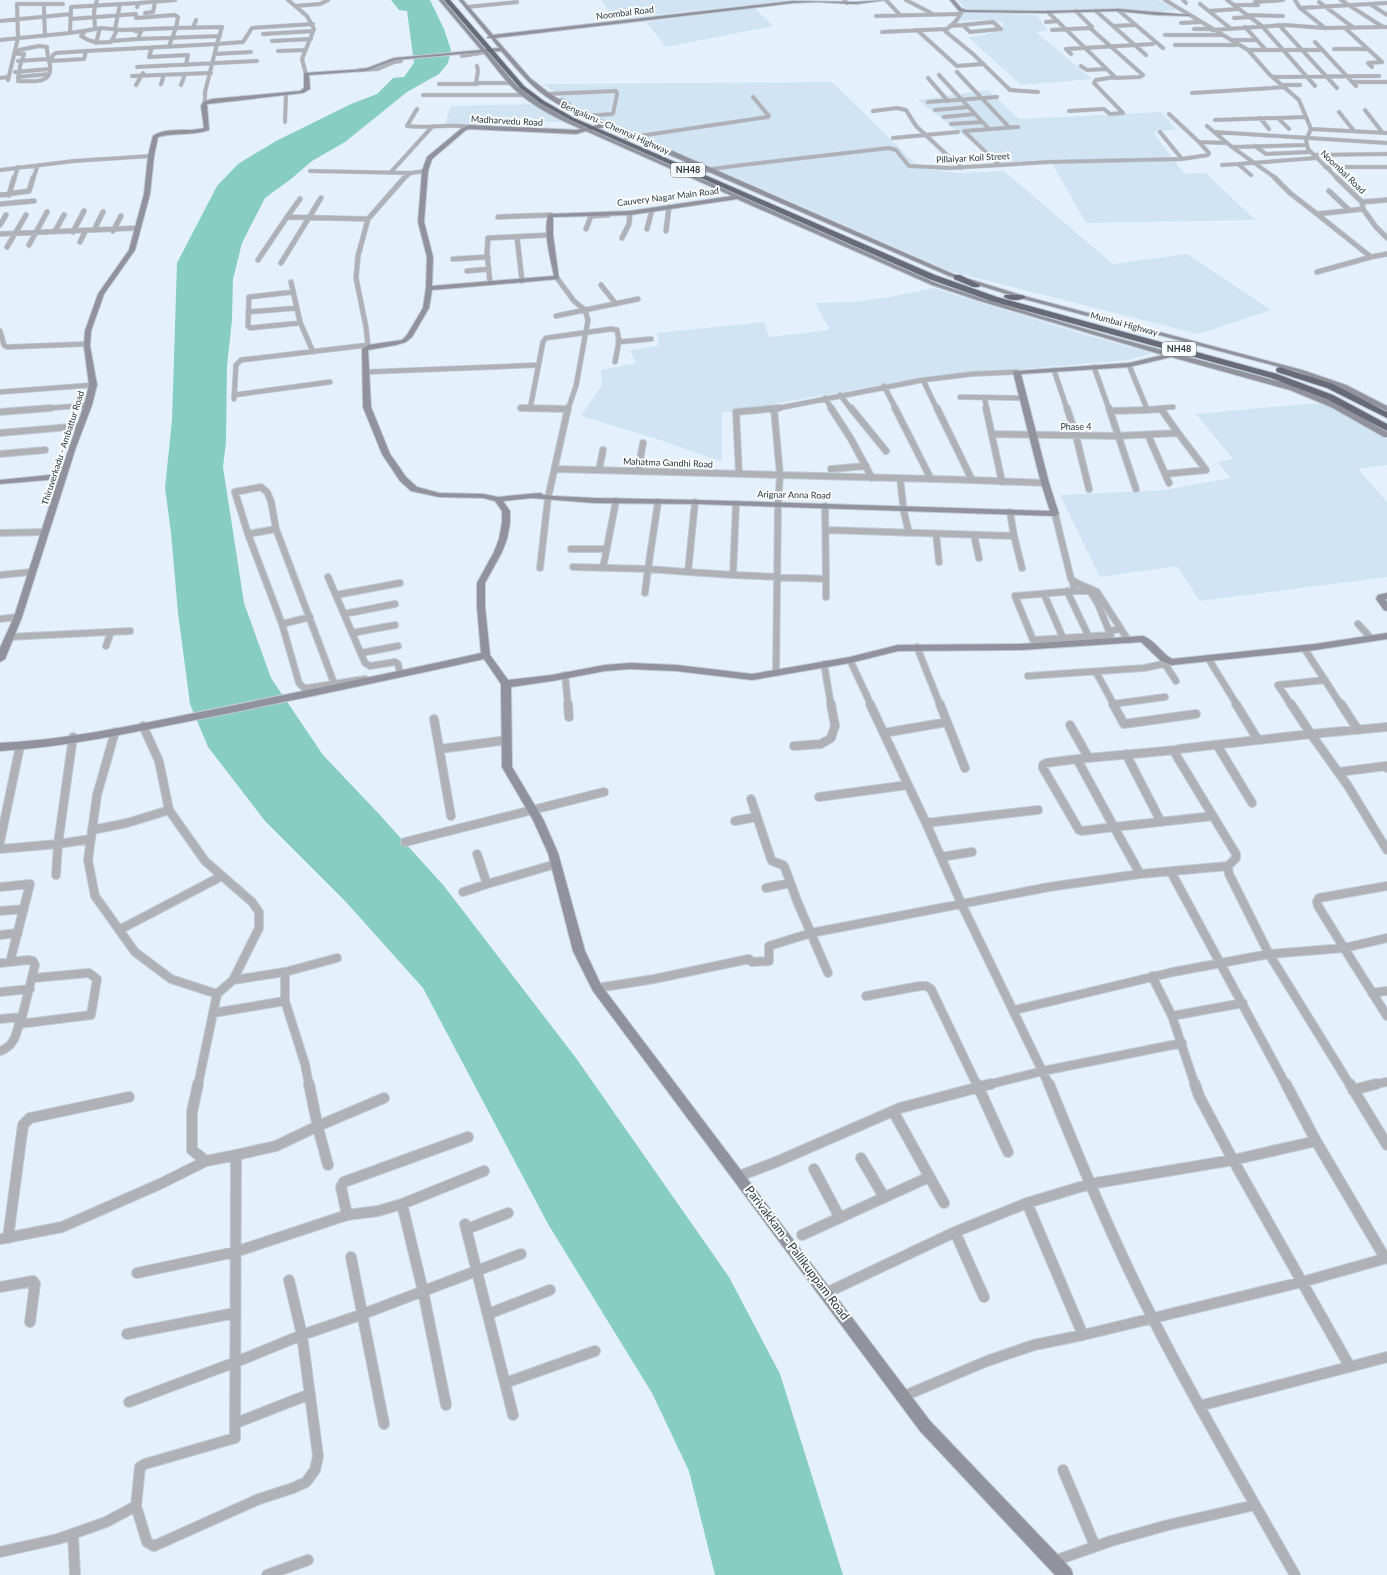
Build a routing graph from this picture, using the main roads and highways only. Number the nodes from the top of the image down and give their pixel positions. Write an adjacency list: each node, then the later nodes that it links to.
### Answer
1 (447, 0): 4 (highway, Bengaluru - Chennai Highway / NH48)
2 (455, 0): 3 (highway)
3 (490, 37)
4 (597, 128): 5 (highway, Bengaluru - Chennai Highway / NH48); 8 (highway, Bengaluru - Chennai Highway / NH48)
5 (881, 256): 7 (highway); 8 (highway, Bengaluru - Chennai Highway / NH48)
6 (957, 277): 9 (highway)
7 (934, 284)
8 (967, 287): 9 (highway, NH48); 12 (highway, Mumbai Highway / NH48)
9 (992, 293): 10 (highway, NH48)
10 (1008, 297): 11 (highway); 13 (highway, NH48)
11 (1022, 297)
12 (1193, 353): 14 (highway); 15 (highway, Mumbai Highway / NH48)
13 (1387, 415)
14 (1387, 421)
15 (1387, 428)

